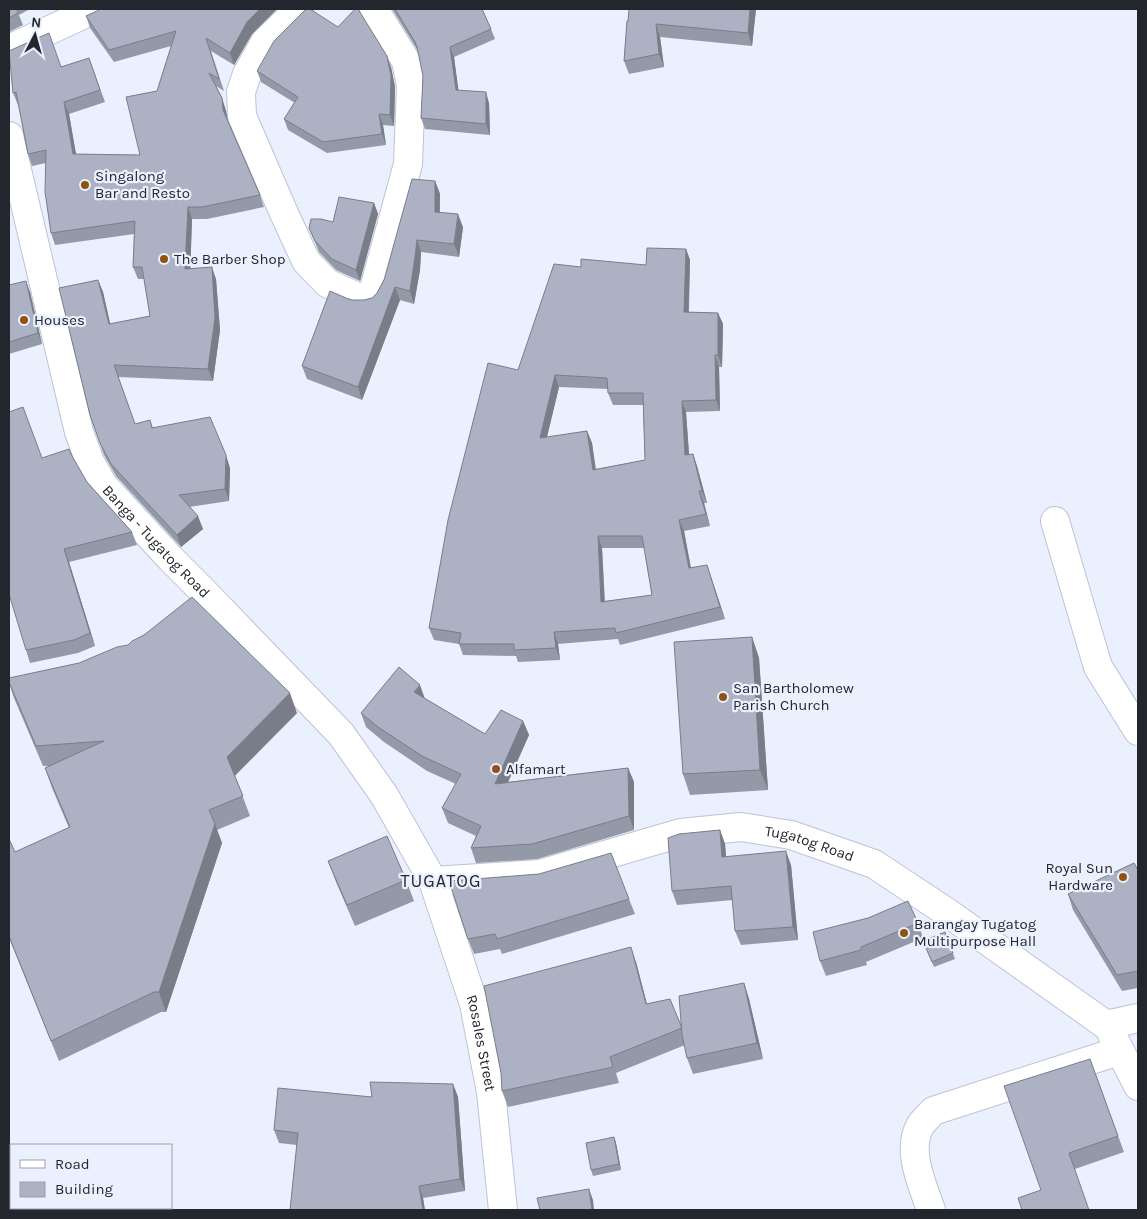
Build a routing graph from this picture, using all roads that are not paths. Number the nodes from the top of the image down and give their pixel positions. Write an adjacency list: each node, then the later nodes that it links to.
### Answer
1 (95, 9): 4 (street)
2 (300, 9): 3 (street)
3 (374, 9)
4 (9, 49)
5 (9, 136): 6 (street, Banga - Tugatog Road)
6 (13, 173): 8 (street, Banga - Tugatog Road)
7 (1055, 521): 10 (street)
8 (205, 593): 9 (street); 11 (street, Banga - Tugatog Road)
9 (184, 610)
10 (1138, 731)
11 (434, 881): 13 (street, Tugatog Road); 16 (street, Rosales Street)
12 (1138, 1018): 13 (street)
13 (1106, 1025): 14 (street)
14 (1120, 1051): 15 (street); 17 (street)
15 (1138, 1086)
16 (503, 1210)
17 (931, 1210)

